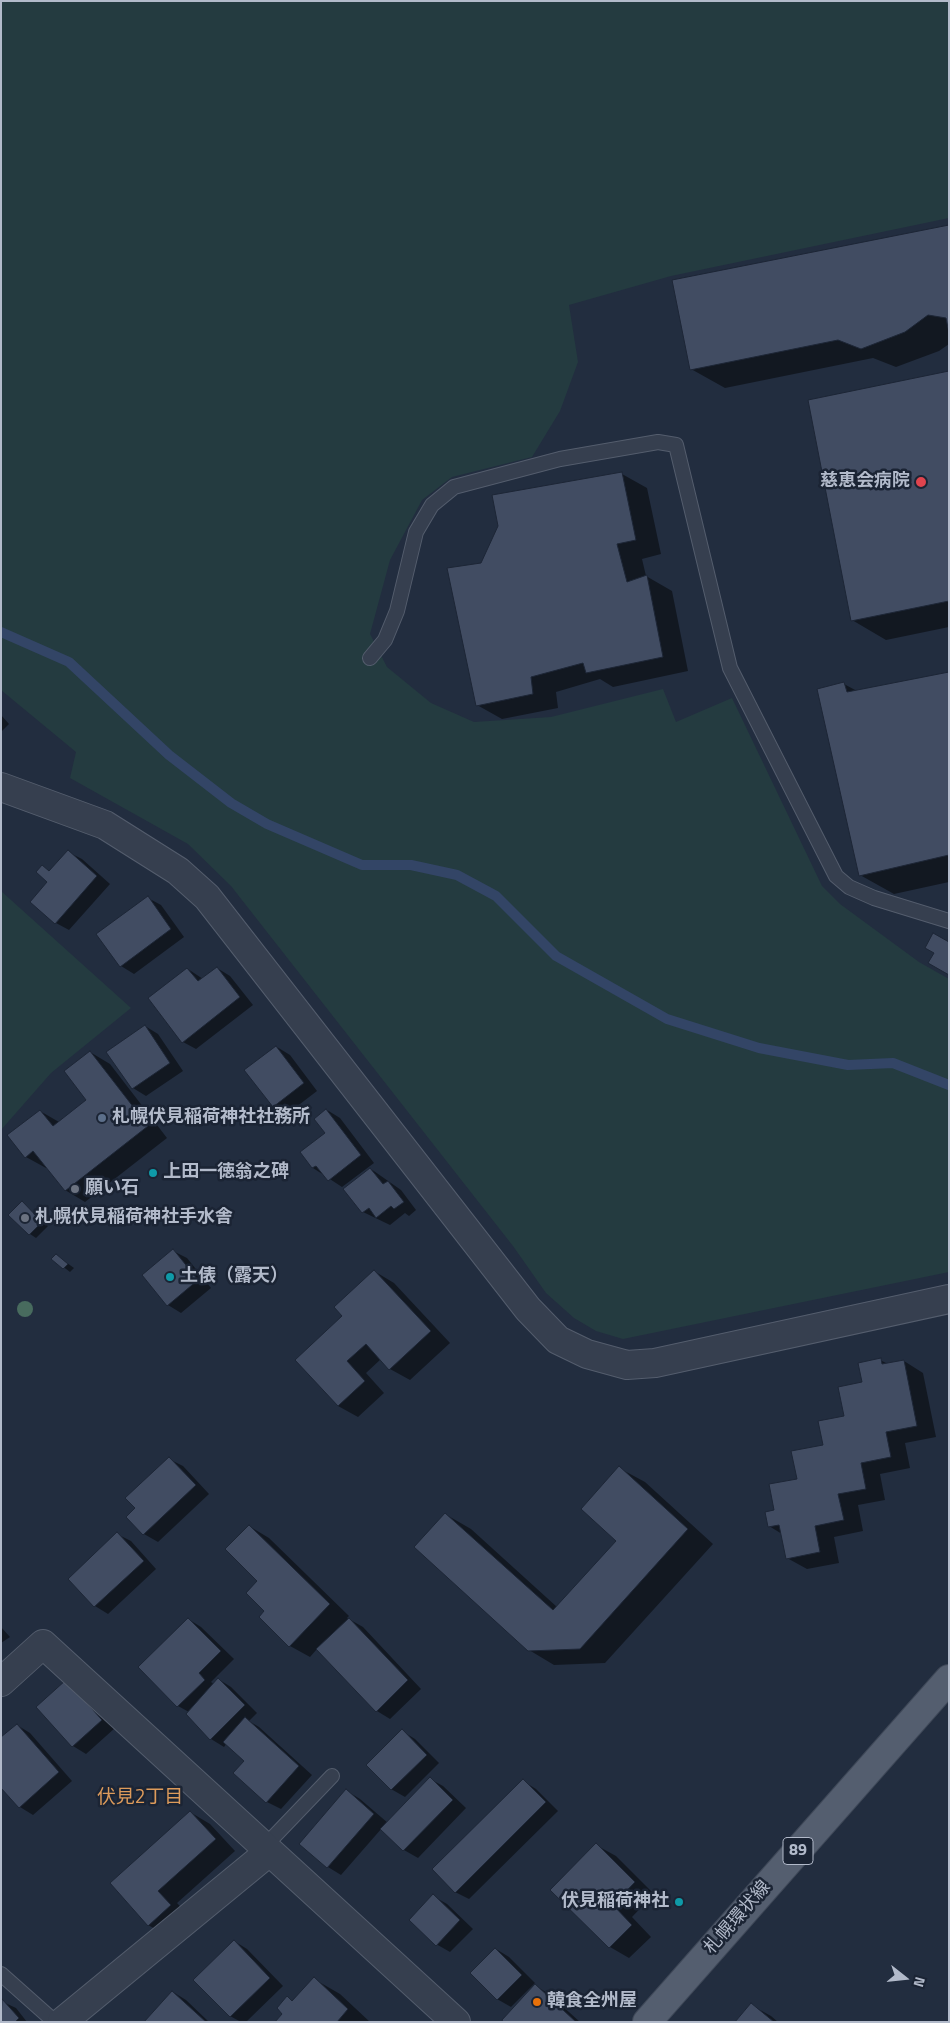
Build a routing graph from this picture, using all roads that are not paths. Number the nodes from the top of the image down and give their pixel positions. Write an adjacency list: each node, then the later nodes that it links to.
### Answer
1 (370, 658): 3 (lane)
2 (1, 787): 4 (street)
3 (949, 920)
4 (949, 1300)
5 (949, 1679): 13 (main road, 札幌環状線 / 89)
6 (1, 1682): 8 (street)
7 (332, 1776): 8 (lane)
8 (266, 1849): 11 (street); 12 (street)
9 (1, 1974): 10 (lane)
10 (55, 2022)
11 (62, 2022)
12 (456, 2022)
13 (647, 2022)

